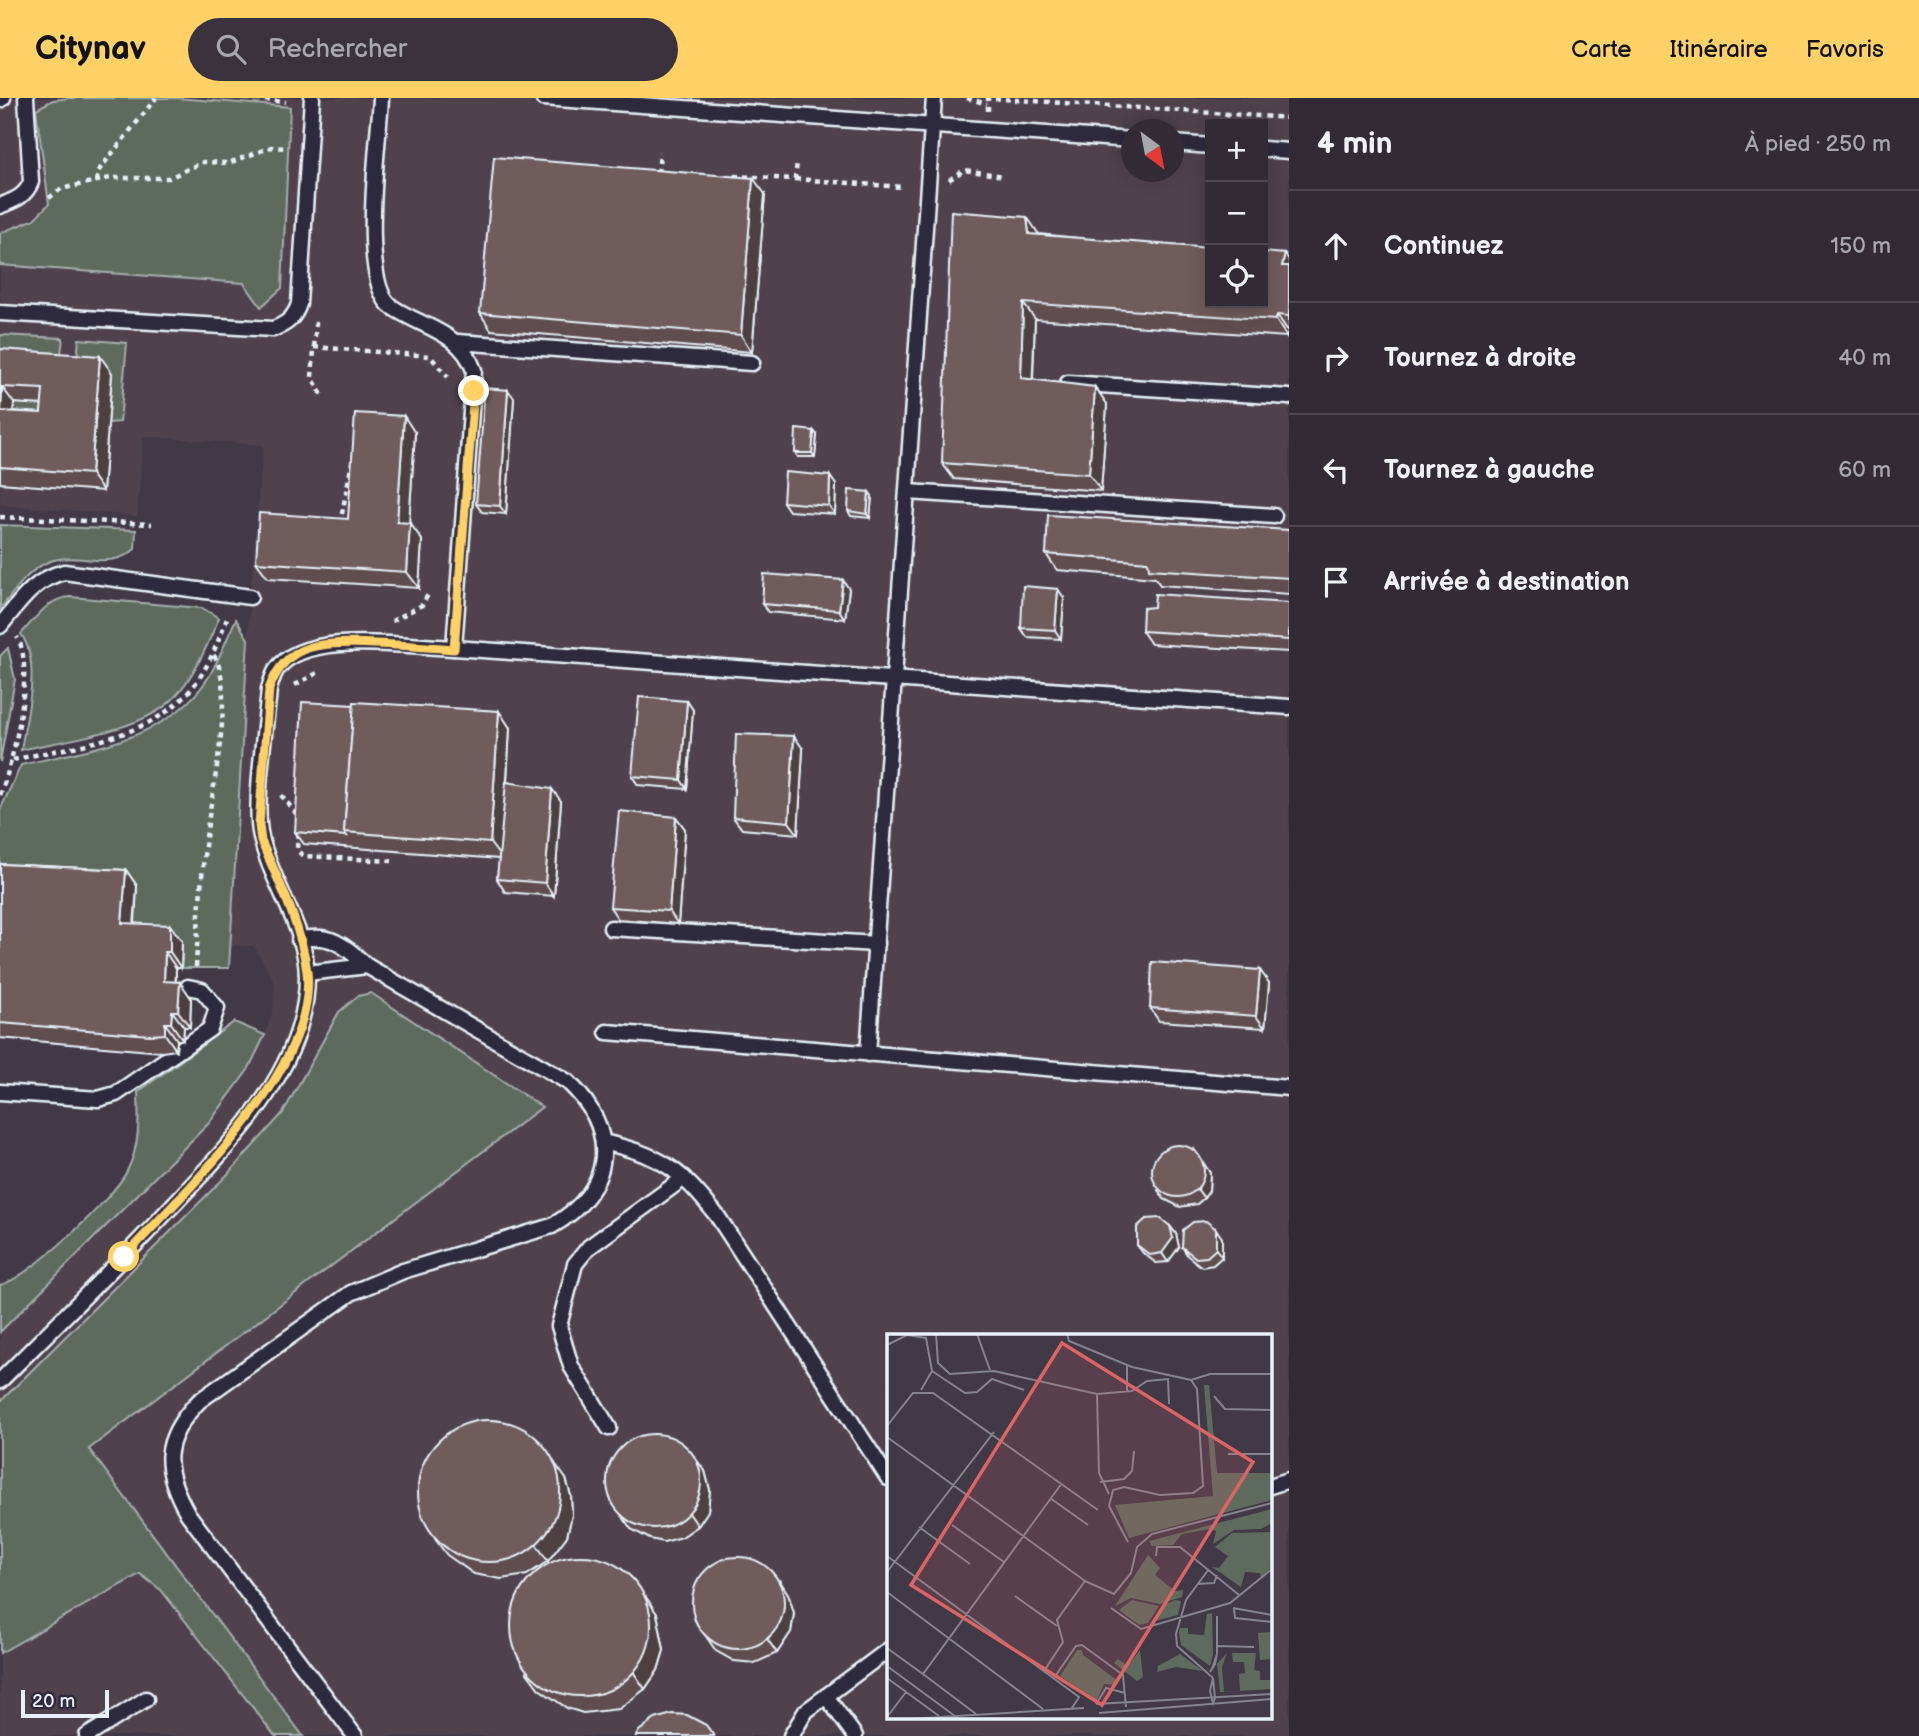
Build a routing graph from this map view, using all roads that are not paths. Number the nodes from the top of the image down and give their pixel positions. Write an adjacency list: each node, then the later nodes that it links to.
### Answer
1 (26, 98): 12 (lane)
2 (312, 98): 13 (lane)
3 (381, 98): 14 (lane)
4 (543, 98): 6 (lane)
5 (934, 98): 6 (lane)
6 (931, 126): 7 (lane); 18 (lane)
7 (1121, 139)
8 (1184, 144): 9 (lane)
9 (1205, 146)
10 (1268, 149): 11 (lane)
11 (1289, 151)
12 (0, 206)
13 (0, 313)
14 (457, 342): 15 (lane); 22 (lane)
15 (752, 363)
16 (1068, 383): 17 (lane)
17 (1289, 397)
18 (908, 492): 19 (lane); 23 (lane)
19 (1274, 516)
20 (243, 596): 21 (lane)
21 (0, 626)
22 (454, 649): 23 (lane); 26 (lane)
23 (895, 680): 24 (lane); 27 (lane)
24 (1289, 707)
25 (611, 928): 27 (lane)
26 (299, 940): 28 (lane); 29 (lane)
27 (876, 944): 32 (lane)
28 (368, 966): 29 (lane); 35 (lane)
29 (307, 973): 37 (lane)
30 (192, 988): 34 (lane)
31 (607, 1032): 32 (lane)
32 (868, 1054): 33 (lane)
33 (1289, 1088)
34 (0, 1092)
35 (603, 1142): 36 (lane); 46 (lane)
36 (684, 1178): 38 (lane); 39 (lane)
37 (0, 1381)
38 (609, 1428)
39 (887, 1476)
40 (1289, 1480): 41 (lane)
41 (1272, 1485)
42 (887, 1651): 43 (lane)
43 (826, 1696): 47 (lane); 48 (lane)
44 (146, 1699): 45 (lane)
45 (87, 1736)
46 (355, 1736)
47 (791, 1736)
48 (855, 1736)

